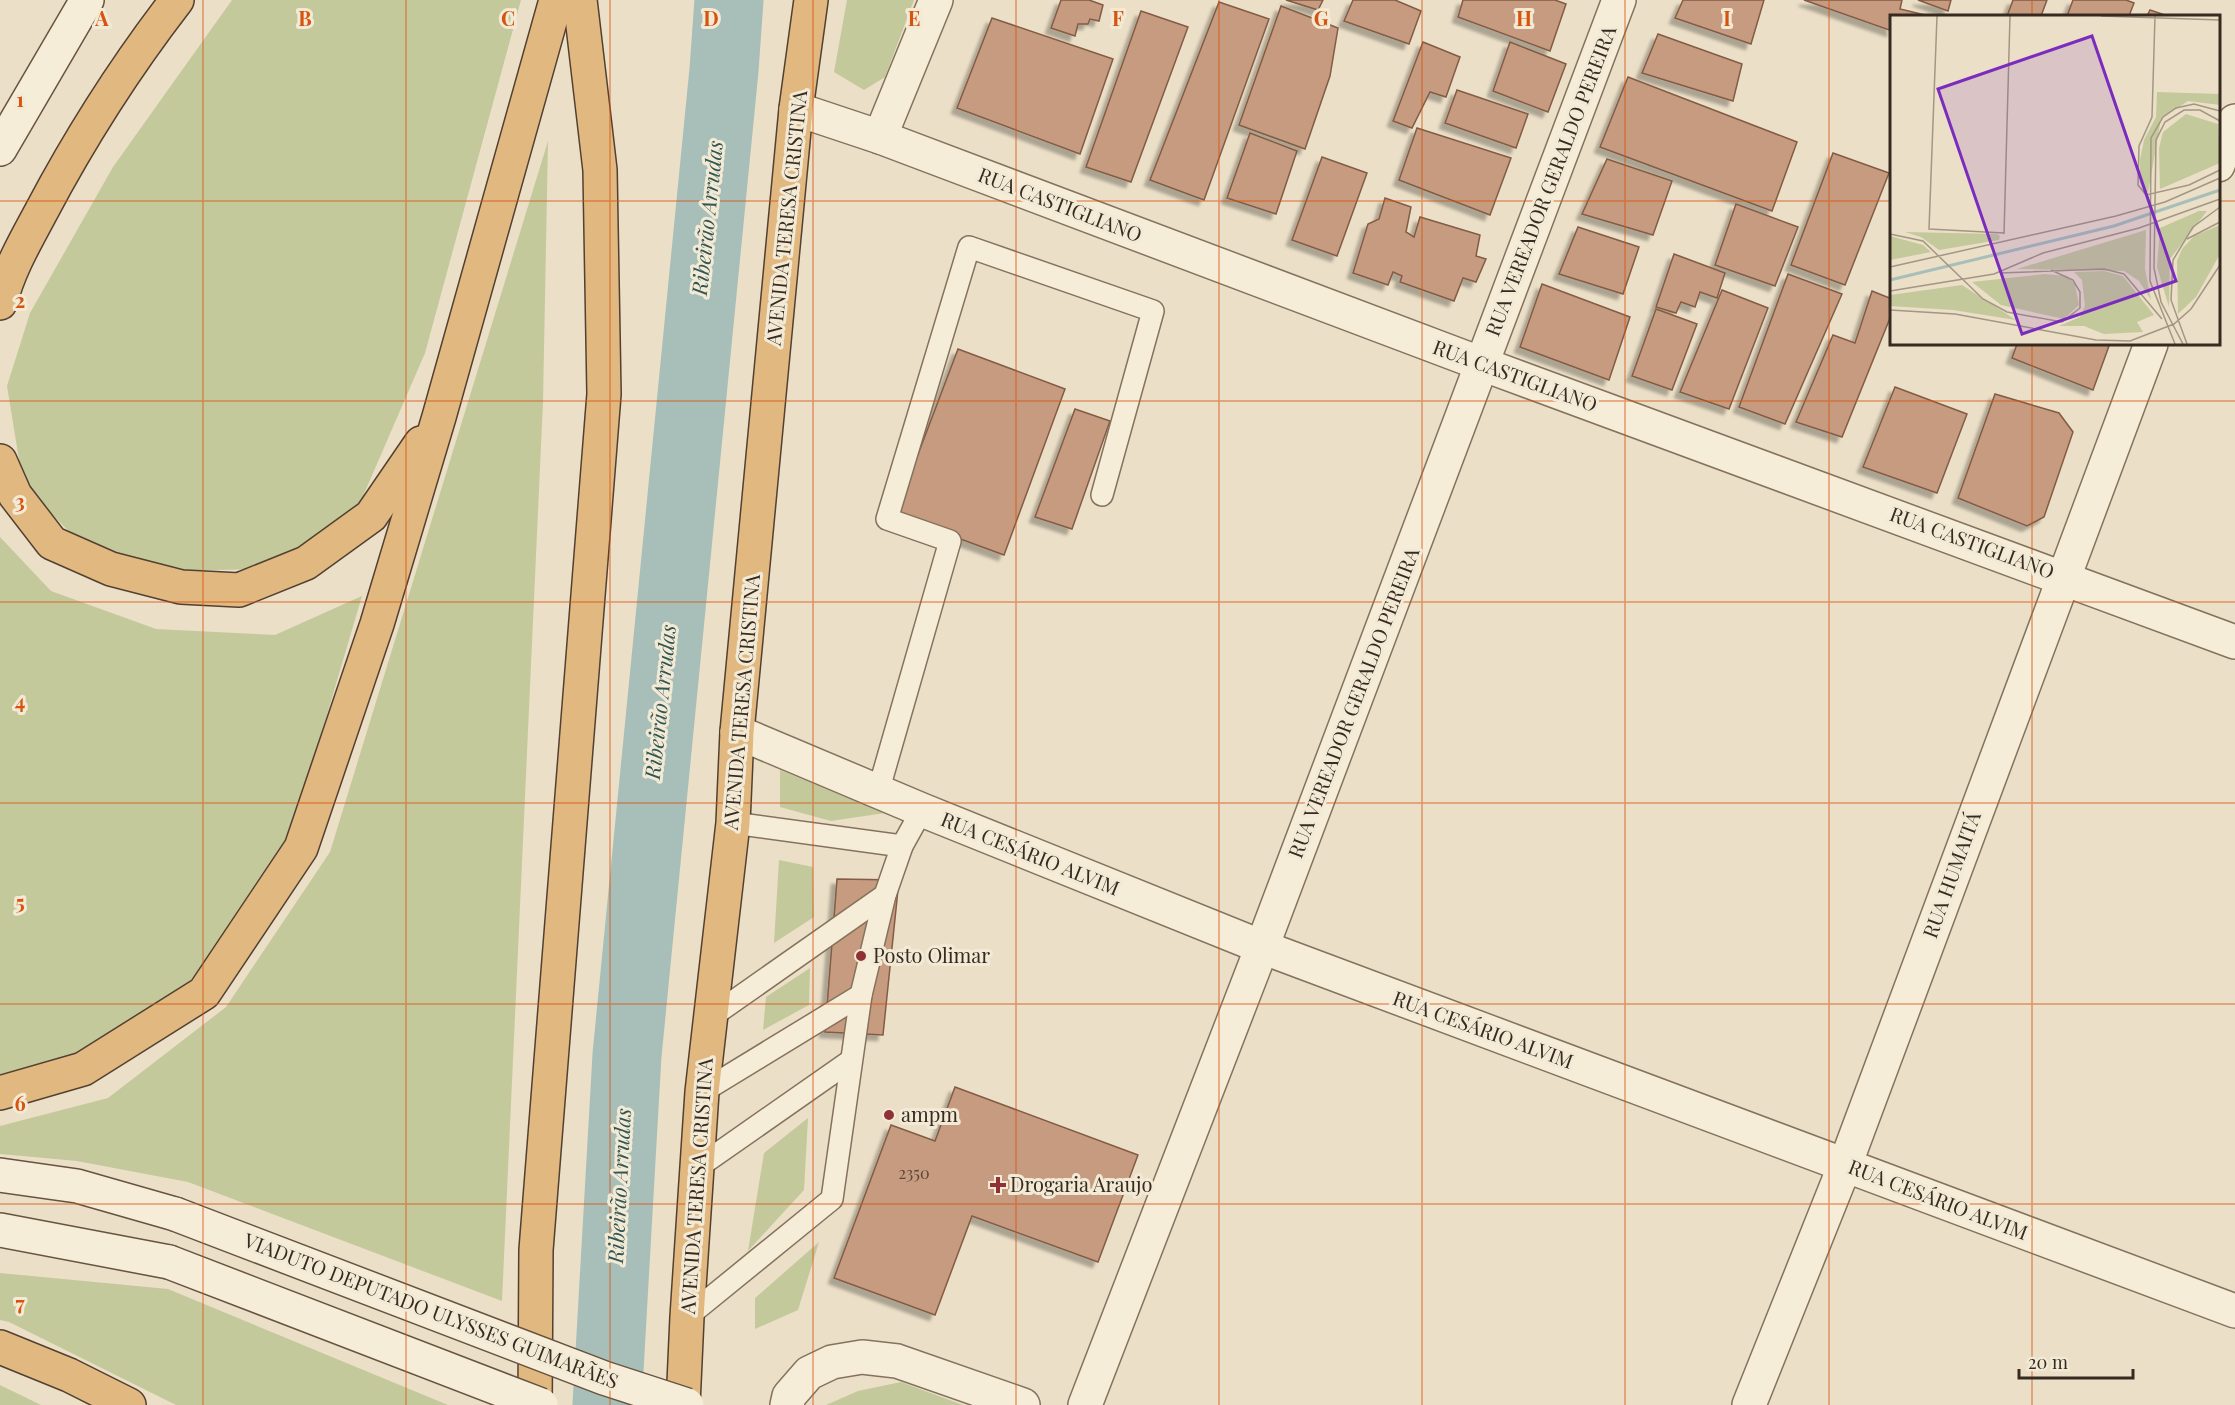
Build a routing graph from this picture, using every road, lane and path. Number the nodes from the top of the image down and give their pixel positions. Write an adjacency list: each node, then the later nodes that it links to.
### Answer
1 (87, 0): 11 (street)
2 (177, 0): 13 (highway)
3 (556, 0): 16 (highway)
4 (580, 0): 41 (highway)
5 (811, 0): 8 (highway, AVENIDA TERESA CRISTINA)
6 (936, 0): 10 (street)
7 (1619, 0): 15 (street, RUA VEREADOR GERALDO PEREIRA)
8 (796, 108): 10 (street, RUA CASTIGLIANO); 21 (highway, AVENIDA TERESA CRISTINA)
9 (2235, 121): 12 (street)
10 (880, 137): 15 (street, RUA CASTIGLIANO)
11 (0, 149)
12 (2220, 160)
13 (0, 303)
14 (2151, 345): 19 (street, RUA HUMAITÁ)
15 (1482, 364): 19 (street, RUA CASTIGLIANO); 27 (street, RUA VEREADOR GERALDO PEREIRA)
16 (439, 417): 17 (highway); 32 (highway)
17 (0, 461)
18 (1102, 495): 22 (lane)
19 (2064, 577): 20 (street, RUA CASTIGLIANO); 33 (street, RUA HUMAITÁ)
20 (2235, 642)
21 (737, 732): 22 (street, RUA CESÁRIO ALVIM); 24 (highway, AVENIDA TERESA CRISTINA)
22 (878, 792): 23 (street, RUA CESÁRIO ALVIM)
23 (922, 810): 25 (lane); 27 (street, RUA CESÁRIO ALVIM)
24 (733, 824): 25 (lane); 29 (highway, AVENIDA TERESA CRISTINA)
25 (902, 846): 26 (lane)
26 (885, 895): 28 (lane); 29 (lane)
27 (1262, 947): 33 (street, RUA CESÁRIO ALVIM); 46 (street, RUA VEREADOR GERALDO PEREIRA)
28 (861, 995): 30 (lane); 31 (lane)
29 (711, 1017): 31 (highway, AVENIDA TERESA CRISTINA)
30 (850, 1061): 34 (lane); 38 (lane)
31 (702, 1092): 34 (highway, AVENIDA TERESA CRISTINA)
32 (0, 1094)
33 (1845, 1165): 37 (street, RUA CESÁRIO ALVIM); 47 (street, RUA HUMAITÁ)
34 (697, 1168): 38 (highway, AVENIDA TERESA CRISTINA)
35 (0, 1175): 43 (street, VIADUTO DEPUTADO ULYSSES GUIMARÃES, bridge)
36 (0, 1230): 42 (street, bridge)
37 (2235, 1311)
38 (687, 1317): 43 (highway, AVENIDA TERESA CRISTINA)
39 (0, 1347): 40 (highway)
40 (129, 1405)
41 (535, 1405)
42 (541, 1405)
43 (685, 1405)
44 (787, 1405): 45 (street)
45 (1023, 1405)
46 (1085, 1405)
47 (1749, 1405)

